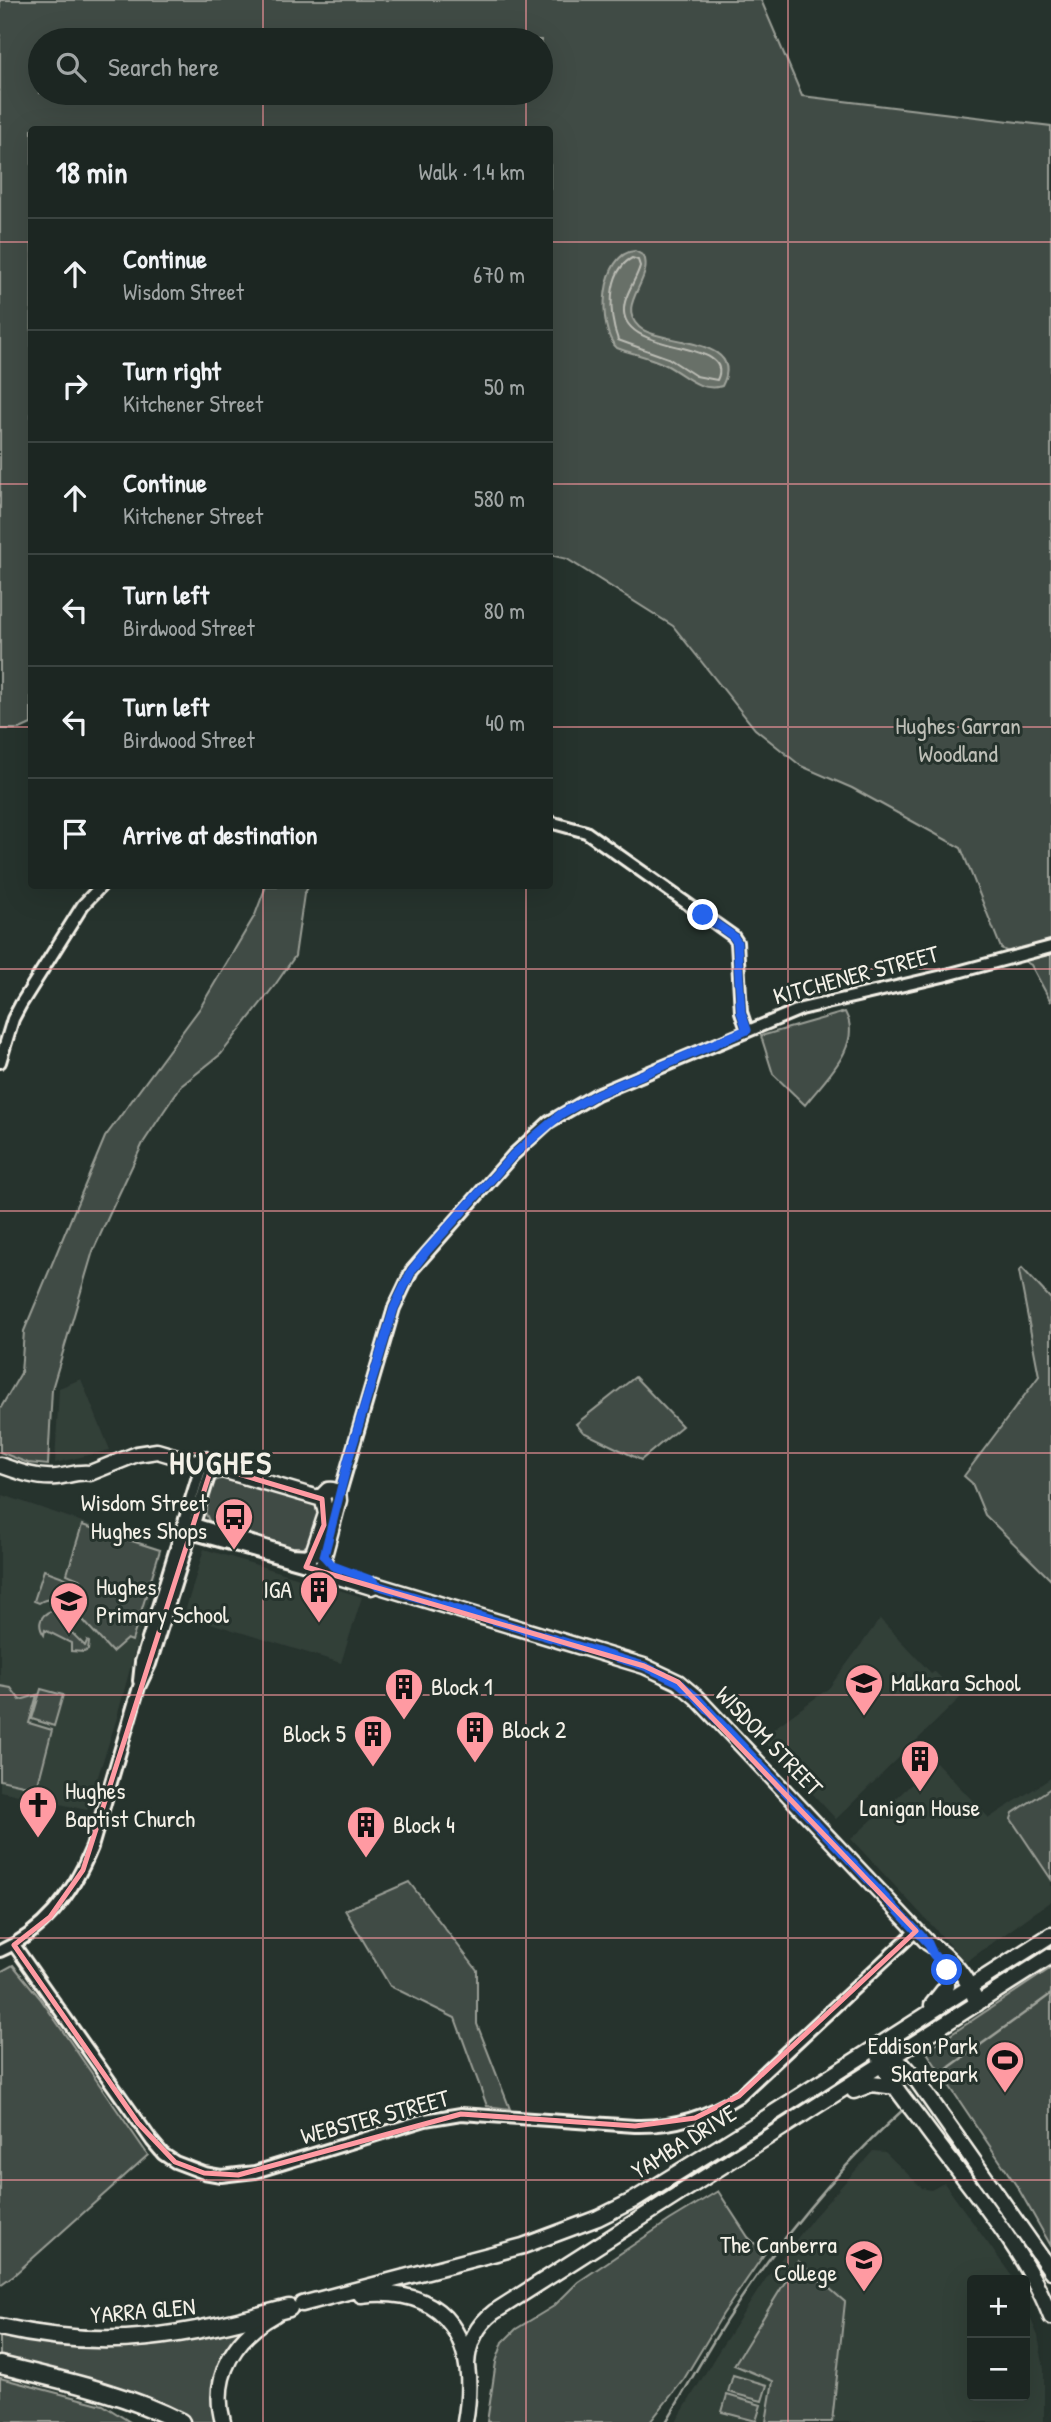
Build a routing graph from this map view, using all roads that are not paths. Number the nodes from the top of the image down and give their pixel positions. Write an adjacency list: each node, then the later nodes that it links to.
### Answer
1 (553, 822): 4 (street)
2 (98, 889): 5 (street)
3 (1051, 947): 4 (street, KITCHENER STREET)
4 (747, 1030): 8 (street, KITCHENER STREET)
5 (0, 1062)
6 (208, 1461): 7 (main road); 8 (main road); 9 (street)
7 (0, 1465)
8 (329, 1498): 10 (main road, KITCHENER STREET)
9 (189, 1527): 10 (street, WISDOM STREET); 13 (street)
10 (316, 1560): 11 (main road, WISDOM STREET)
11 (916, 1931): 13 (street, WEBSTER STREET); 16 (main road, WISDOM STREET)
12 (1051, 1935): 17 (main road, YAMBA DRIVE)
13 (14, 1945): 14 (street)
14 (0, 1951)
15 (1051, 1956): 19 (main road, YAMBA DRIVE)
16 (949, 1966): 17 (main road); 18 (main road, WISDOM STREET); 20 (main road)
17 (992, 1973): 18 (main road, YAMBA DRIVE)
18 (967, 1988): 19 (main road, WISDOM STREET); 20 (main road, YAMBA DRIVE)
19 (977, 2004): 21 (main road, YAMBA DRIVE)
20 (917, 2021): 22 (main road, YAMBA DRIVE)
21 (950, 2021): 23 (main road, YAMBA DRIVE); 24 (main road)
22 (877, 2047): 23 (main road); 28 (main road, YAMBA DRIVE)
23 (887, 2062): 24 (main road); 25 (main road); 26 (main road, YAMBA DRIVE)
24 (915, 2078): 27 (main road)
25 (899, 2091): 26 (main road); 29 (main road)
26 (811, 2110): 32 (main road, YAMBA DRIVE)
27 (1051, 2271)
28 (296, 2306): 30 (highway, YARRA GLEN); 32 (main road); 37 (main road)
29 (1051, 2316)
30 (0, 2327)
31 (0, 2365): 33 (highway)
32 (467, 2365): 34 (main road)
33 (78, 2385): 35 (highway); 36 (highway)
34 (465, 2421)
35 (172, 2422)
36 (180, 2422)
37 (223, 2422)

